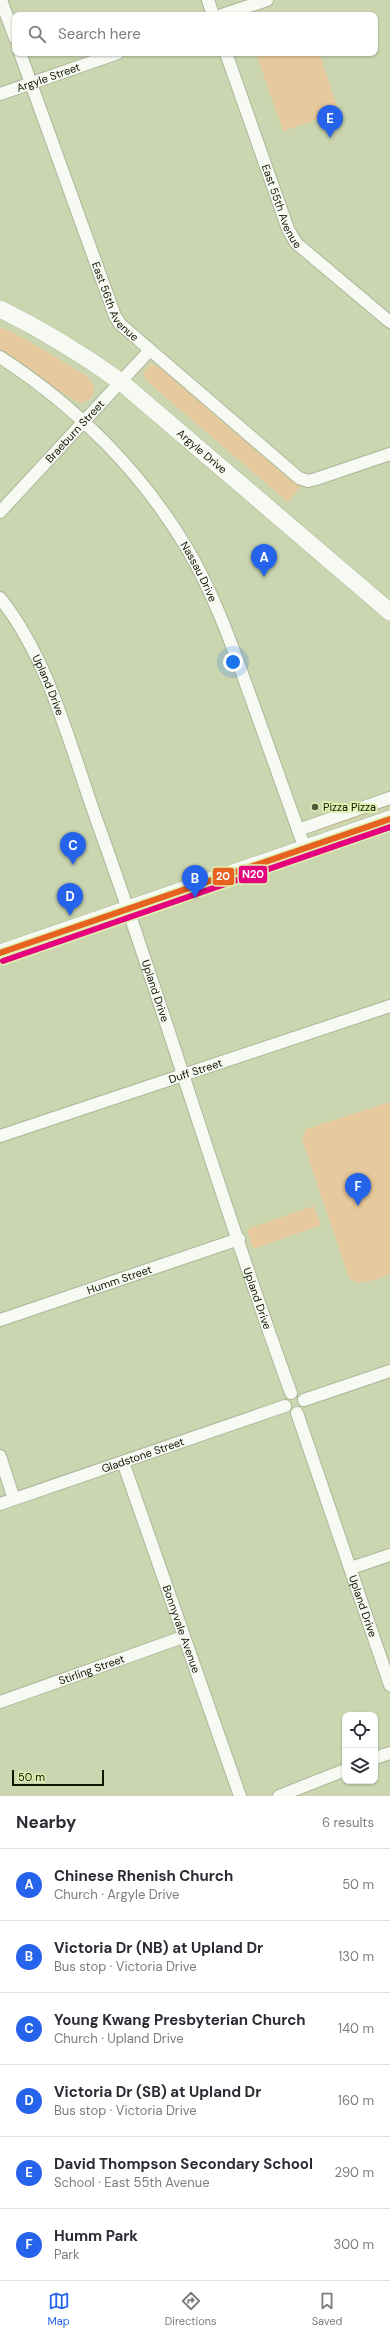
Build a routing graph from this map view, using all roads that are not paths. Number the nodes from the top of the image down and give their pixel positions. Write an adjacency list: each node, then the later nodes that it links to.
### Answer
1 (1, 0): 6 (street)
2 (208, 0): 4 (street)
3 (267, 0): 5 (street)
4 (212, 12)
5 (231, 12)
6 (12, 30)
7 (21, 56): 10 (street, East 56th Avenue)
8 (109, 56): 10 (street, Argyle Street)
9 (227, 56): 13 (street, East 55th Avenue)
10 (32, 83): 11 (street, Argyle Street); 14 (street, East 56th Avenue)
11 (0, 94)
12 (0, 309): 16 (street, Argyle Drive)
13 (390, 322)
14 (150, 350): 16 (street, Braeburn Street); 18 (street, East 56th Avenue)
15 (0, 357): 17 (street, Nassau Drive)
16 (121, 382): 17 (street, Braeburn Street); 21 (street, Argyle Drive)
17 (84, 421): 19 (street, Braeburn Street); 24 (street, Nassau Drive)
18 (390, 454)
19 (0, 512)
20 (0, 598): 26 (street, Upland Drive)
21 (390, 612)
22 (390, 798): 24 (street)
23 (390, 819): 25 (street)
24 (298, 830): 25 (street, Nassau Drive)
25 (304, 849): 26 (street)
26 (128, 908): 27 (street); 29 (street, Upland Drive)
27 (0, 953)
28 (390, 1006): 29 (street, Duff Street)
29 (184, 1074): 30 (street, Duff Street); 31 (street, Upland Drive)
30 (0, 1136)
31 (239, 1239): 32 (street, Humm Street); 34 (street, Upland Drive)
32 (0, 1320)
33 (390, 1371): 35 (street)
34 (291, 1393): 35 (street); 36 (street)
35 (304, 1400): 37 (street)
36 (285, 1406): 37 (street); 39 (street, Gladstone Street)
37 (298, 1413): 43 (street, Upland Drive)
38 (0, 1456): 40 (street)
39 (123, 1462): 40 (street, Gladstone Street); 44 (street, Bonnyvale Avenue)
40 (14, 1499): 41 (street, Gladstone Street)
41 (0, 1504)
42 (390, 1555): 43 (street)
43 (351, 1568): 45 (street, Upland Drive)
44 (183, 1637): 46 (street, Stirling Street); 50 (street, Bonnyvale Avenue)
45 (390, 1685)
46 (0, 1702)
47 (390, 1753): 48 (street)
48 (378, 1757)
49 (342, 1771): 51 (street)
50 (240, 1796)
51 (279, 1796)

